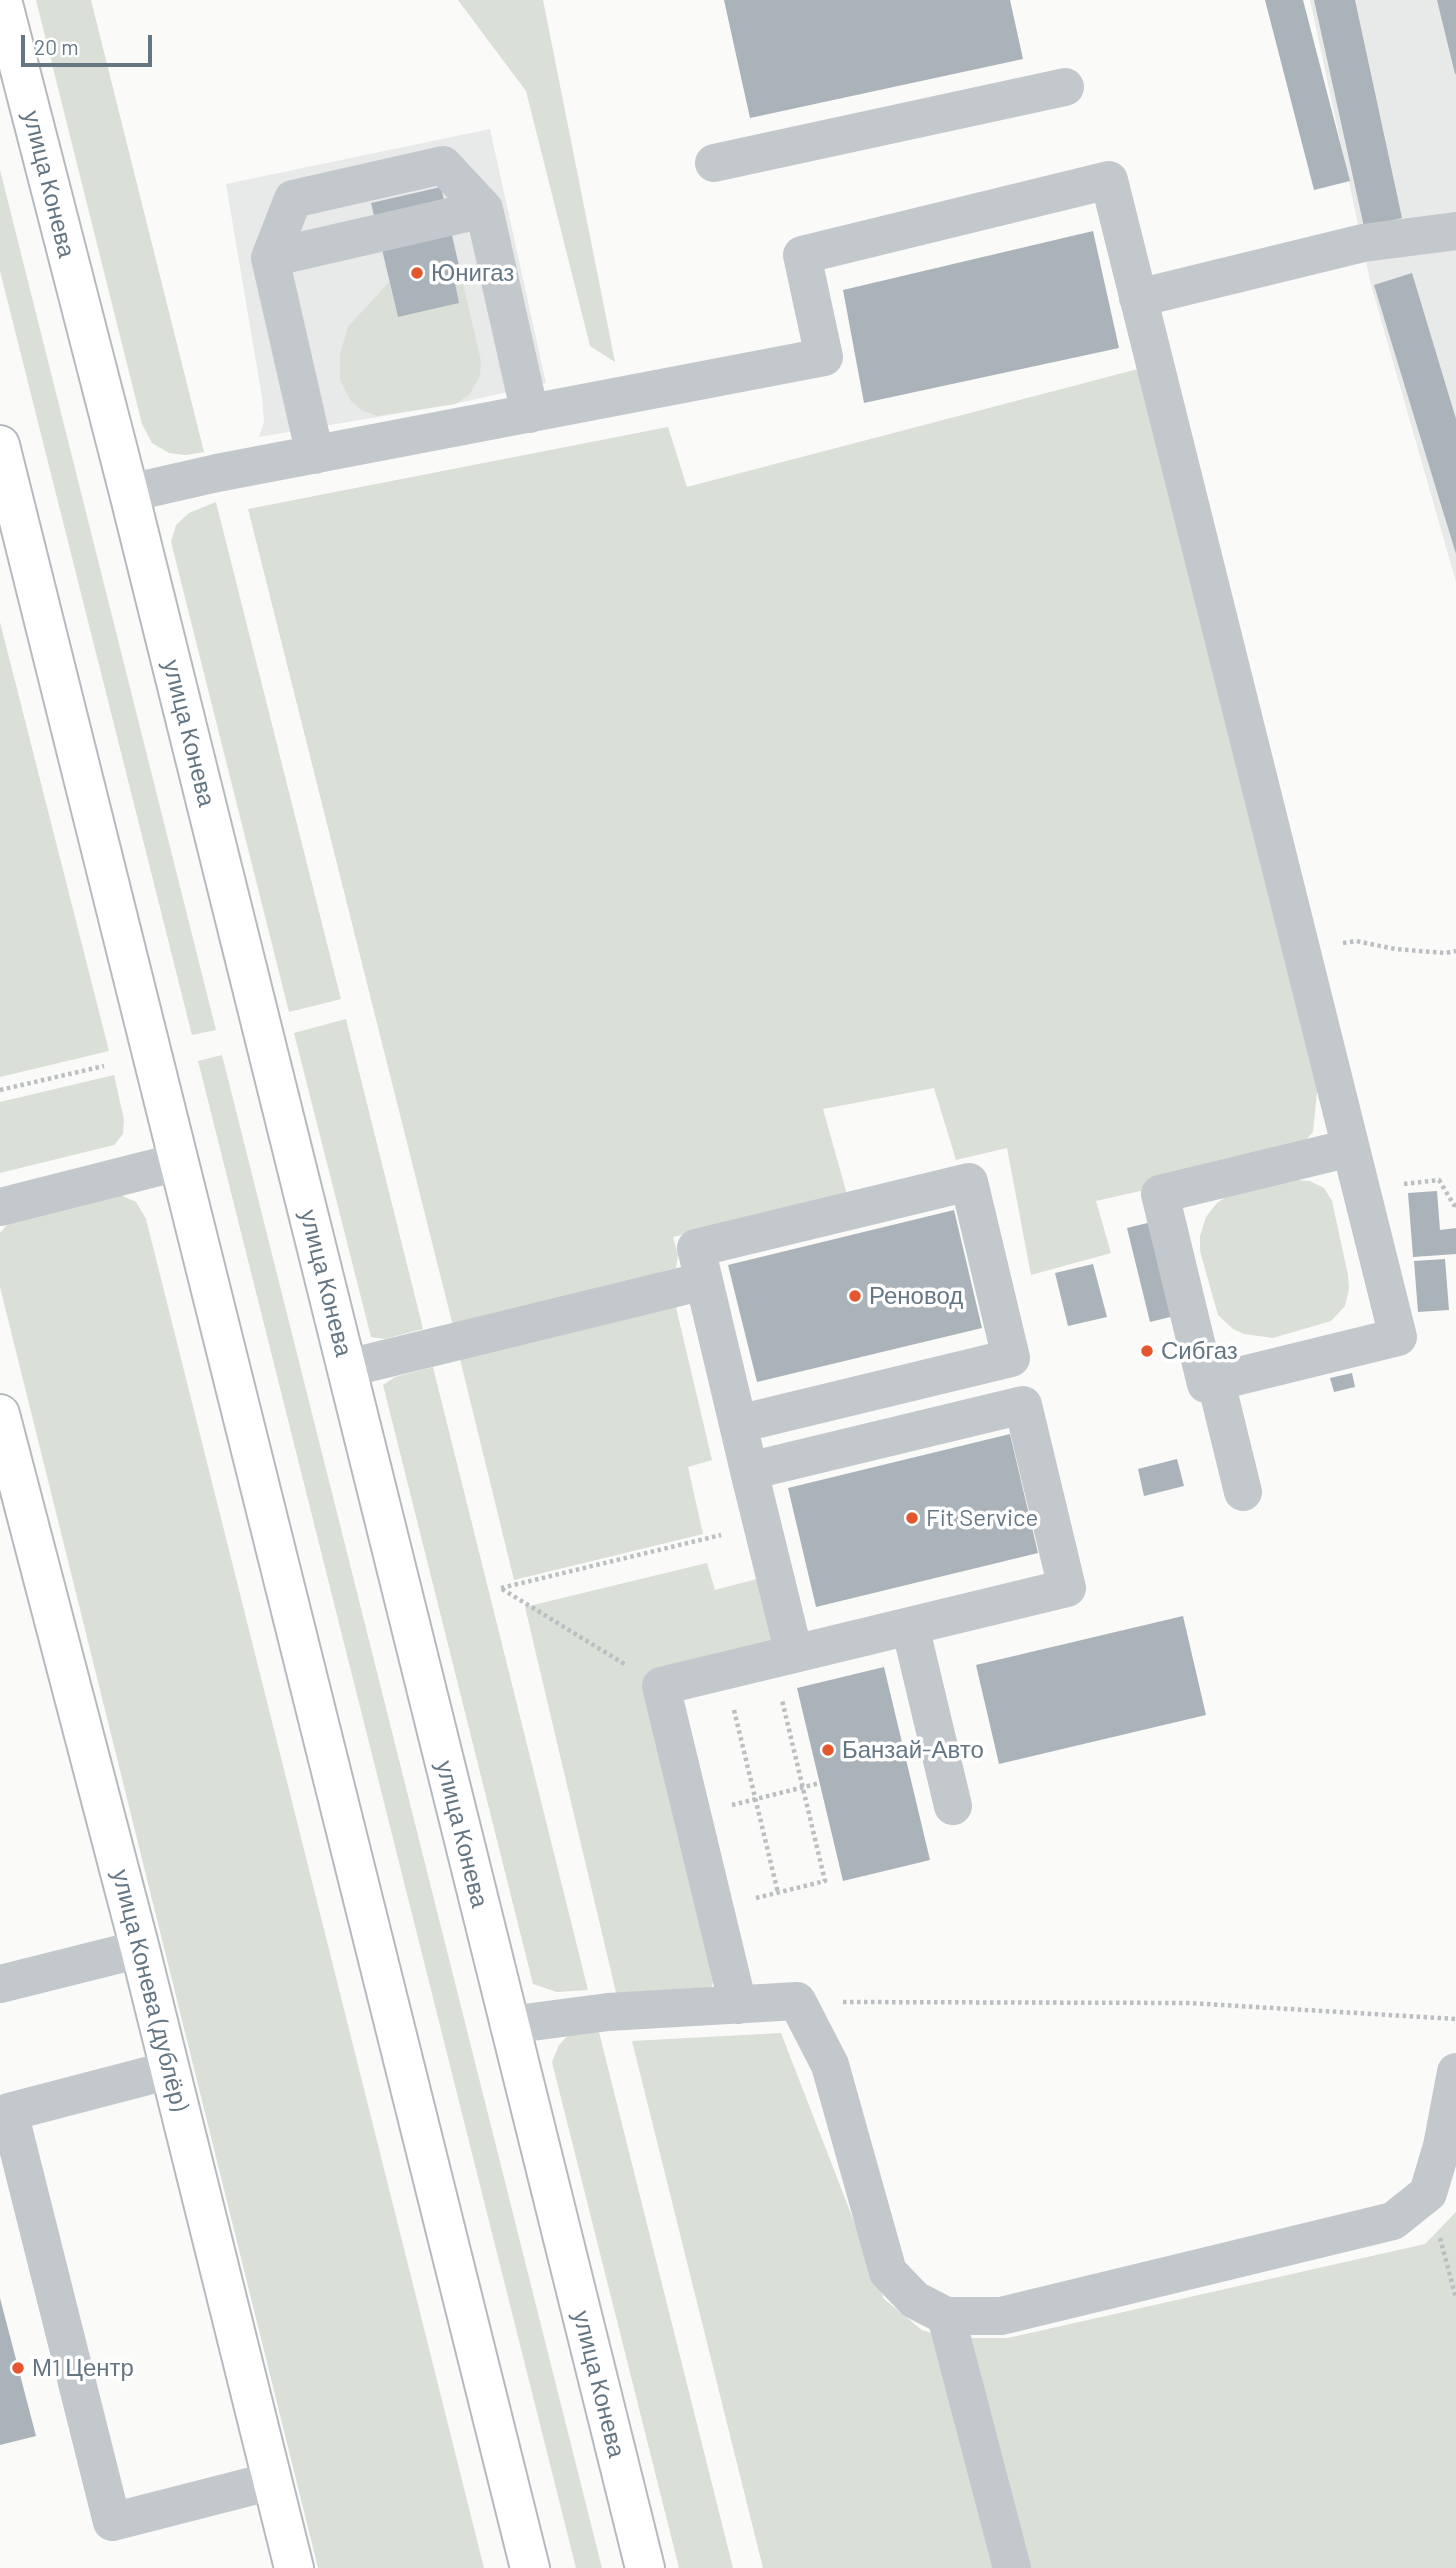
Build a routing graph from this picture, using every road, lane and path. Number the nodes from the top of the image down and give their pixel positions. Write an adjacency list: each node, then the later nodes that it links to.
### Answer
1 (2, 0): 11 (main road, улица Конева)
2 (1065, 87): 3 (street)
3 (714, 163)
4 (484, 209): 6 (street); 6 (street); 8 (street)
5 (1456, 231): 7 (street)
6 (270, 258): 10 (street)
7 (1138, 298): 8 (street); 12 (street)
8 (530, 414): 10 (street)
9 (0, 445): 17 (main road)
10 (315, 455): 11 (street)
11 (129, 493): 22 (main road, улица Конева)
12 (1301, 948): 13 (path); 16 (street)
13 (1456, 951)
14 (104, 1066): 15 (path)
15 (0, 1090)
16 (1350, 1148): 23 (street); 23 (street)
17 (178, 1161): 20 (street); 56 (main road)
18 (1439, 1180): 19 (path)
19 (1456, 1205)
20 (0, 1207)
21 (704, 1281): 22 (street); 25 (street); 25 (street)
22 (348, 1368): 48 (main road, улица Конева)
23 (1216, 1382): 27 (street)
24 (0, 1414): 43 (main road, улица Конева (дублёр))
25 (738, 1424): 26 (street)
26 (750, 1471): 28 (street); 29 (street)
27 (1243, 1492)
28 (762, 1525): 30 (street); 31 (path)
29 (910, 1626): 30 (street); 39 (street)
30 (794, 1654): 31 (street)
31 (661, 1686): 35 (street)
32 (769, 1700): 37 (path)
33 (745, 1706): 34 (path)
34 (733, 1709): 35 (path); 38 (path)
35 (670, 1724): 40 (street)
36 (820, 1783): 37 (path)
37 (803, 1787): 38 (path); 41 (path)
38 (755, 1799): 40 (path); 41 (path)
39 (953, 1807)
40 (692, 1814): 42 (street)
41 (778, 1893): 42 (path)
42 (715, 1908): 46 (street)
43 (140, 1949): 44 (street); 49 (main road, улица Конева (дублёр))
44 (0, 1984)
45 (797, 2001): 46 (street); 47 (path); 53 (street)
46 (738, 2005): 48 (street)
47 (1456, 2019)
48 (509, 2025): 57 (main road, улица Конева)
49 (170, 2070): 54 (main road, улица Конева (дублёр)); 54 (street)
50 (1456, 2072): 51 (street)
51 (1428, 2193): 52 (path); 53 (street)
52 (1456, 2298)
53 (946, 2316): 58 (street)
54 (272, 2481): 55 (main road, улица Конева (дублёр))
55 (294, 2568)
56 (530, 2568)
57 (645, 2568)
58 (1012, 2568)

